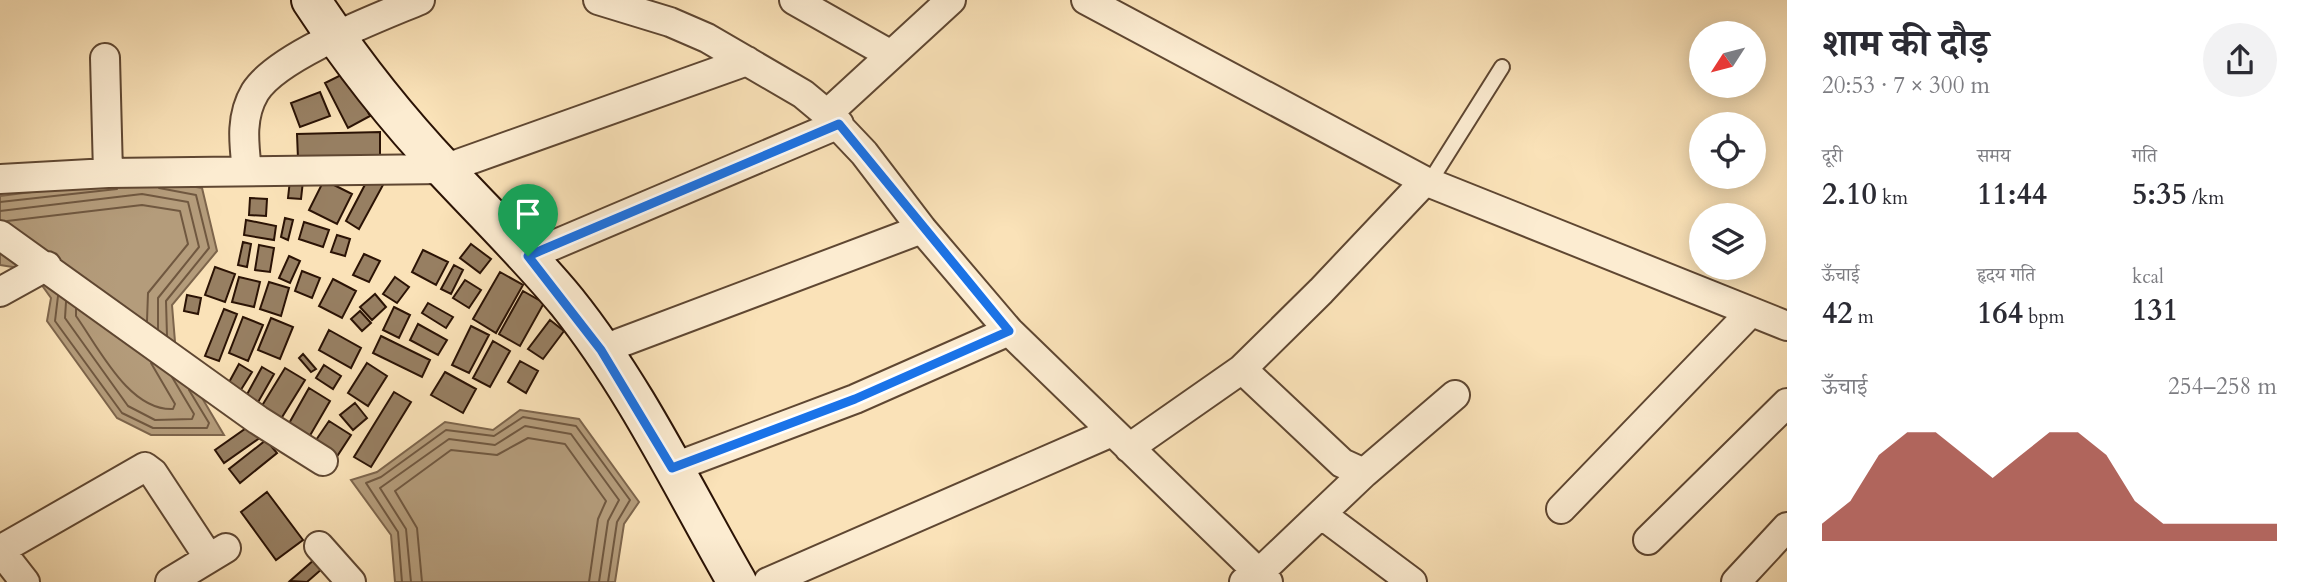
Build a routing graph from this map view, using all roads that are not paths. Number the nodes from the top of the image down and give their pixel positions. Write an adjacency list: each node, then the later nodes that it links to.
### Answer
1 (311, 0): 7 (street)
2 (421, 0): 7 (street)
3 (598, 0): 10 (street)
4 (794, 0): 8 (street)
5 (951, 0): 8 (street)
6 (1086, 0): 17 (street)
7 (334, 35): 13 (street); 14 (street)
8 (891, 55): 12 (street)
9 (105, 58): 15 (street)
10 (747, 61): 12 (street); 13 (street)
11 (1502, 67): 17 (lane)
12 (833, 119): 18 (street); 20 (street)
13 (443, 169): 14 (street); 20 (street)
14 (247, 171): 15 (street)
15 (108, 173): 16 (street)
16 (0, 180)
17 (1427, 182): 23 (street); 27 (street)
18 (922, 229): 25 (street); 26 (street)
19 (0, 235): 21 (street)
20 (528, 256): 26 (street)
21 (47, 266): 22 (street); 31 (street)
22 (0, 292)
23 (1751, 312): 24 (street); 34 (street)
24 (1787, 326)
25 (1009, 331): 30 (street); 32 (street)
26 (601, 350): 32 (street)
27 (1242, 369): 30 (street); 33 (street)
28 (1455, 395): 33 (street)
29 (1787, 403): 37 (street)
30 (1121, 440): 41 (street); 45 (street)
31 (323, 461)
32 (672, 468): 44 (street)
33 (1364, 473): 35 (street)
34 (1561, 509)
35 (1321, 514): 41 (street); 46 (street)
36 (1787, 527): 47 (street)
37 (1648, 540)
38 (319, 546): 43 (street)
39 (0, 550): 40 (street); 42 (street)
40 (198, 568)
41 (1257, 579)
42 (25, 582)
43 (351, 582)
44 (737, 582)
45 (768, 582)
46 (1412, 582)
47 (1736, 582)

